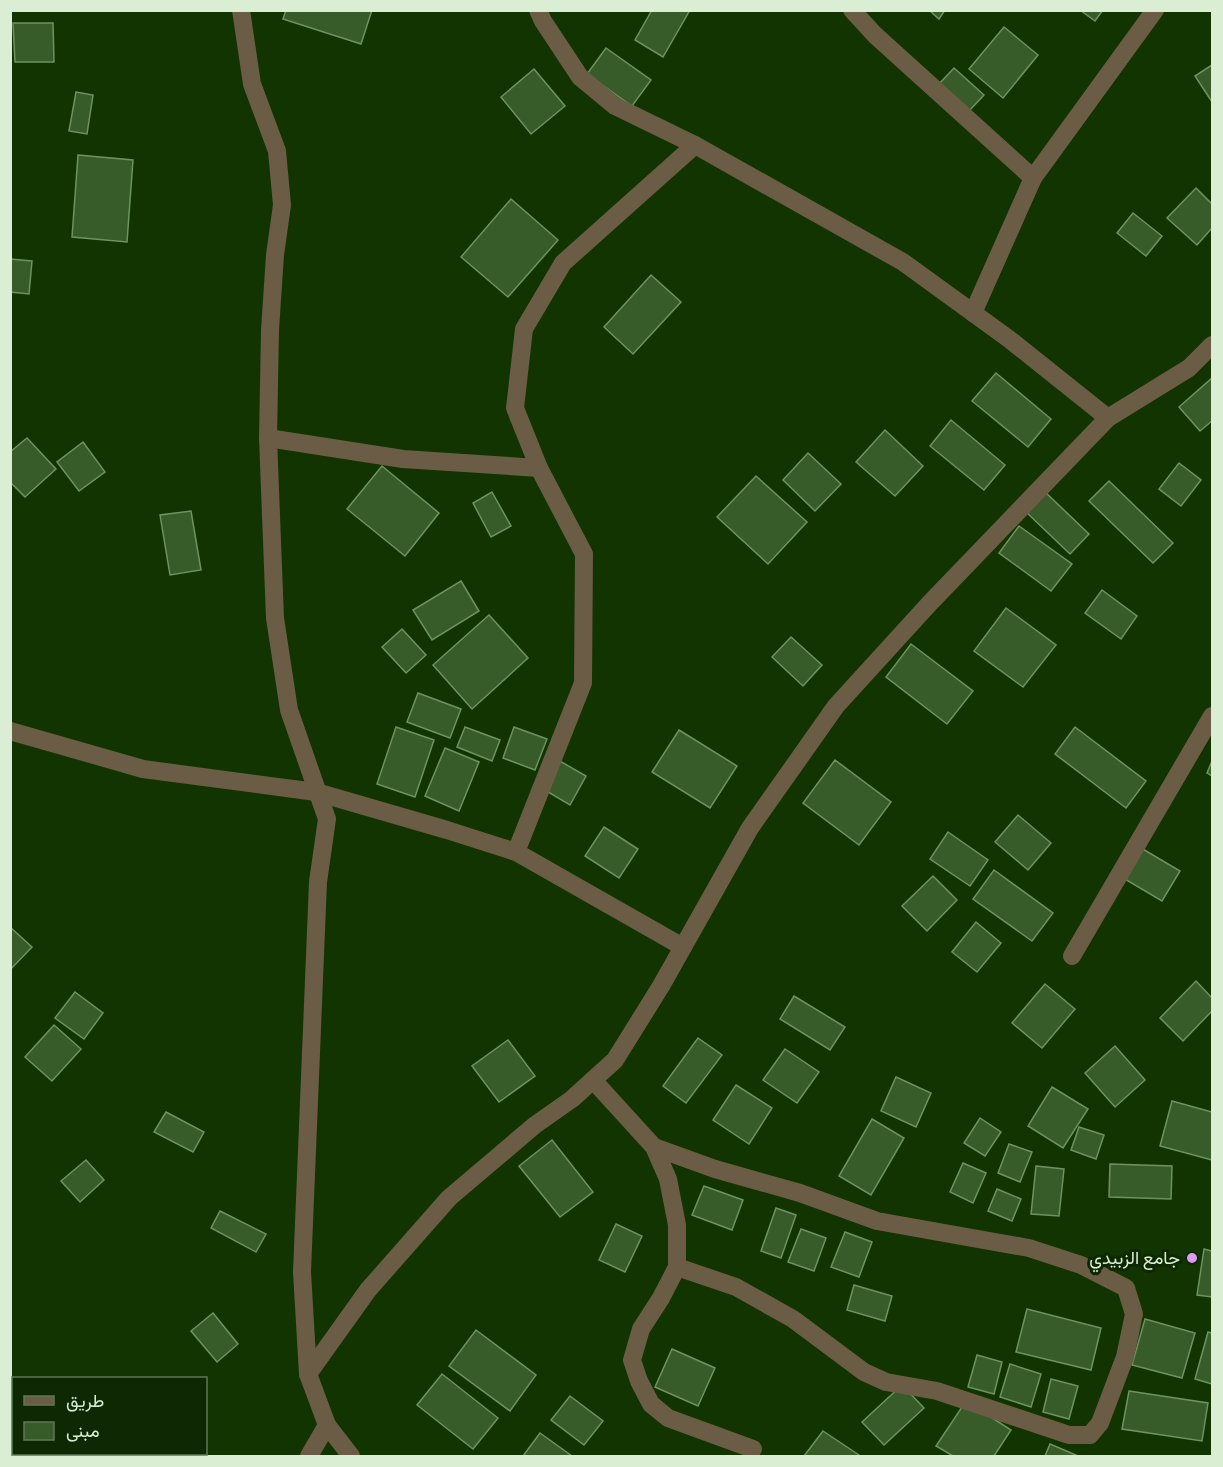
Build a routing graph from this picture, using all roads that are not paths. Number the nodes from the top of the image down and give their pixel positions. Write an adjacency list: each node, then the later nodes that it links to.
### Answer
1 (242, 10): 10 (street)
2 (538, 10): 5 (street)
3 (852, 10): 6 (street)
4 (1155, 10): 6 (street)
5 (695, 145): 7 (street); 11 (street)
6 (1033, 178): 7 (street)
7 (973, 313): 9 (street)
8 (1212, 345): 9 (street)
9 (1108, 418): 16 (street)
10 (268, 438): 11 (street); 14 (street)
11 (539, 468): 15 (street)
12 (1212, 716): 17 (street)
13 (10, 730): 14 (street)
14 (316, 792): 15 (street); 21 (street)
15 (516, 852): 16 (street)
16 (683, 947): 18 (street)
17 (1072, 956)
18 (593, 1080): 19 (street); 21 (street)
19 (654, 1146): 20 (street); 20 (street)
20 (677, 1267): 23 (street)
21 (308, 1374): 22 (street)
22 (327, 1425): 24 (street); 25 (street)
23 (753, 1449)
24 (309, 1456)
25 (351, 1456)

